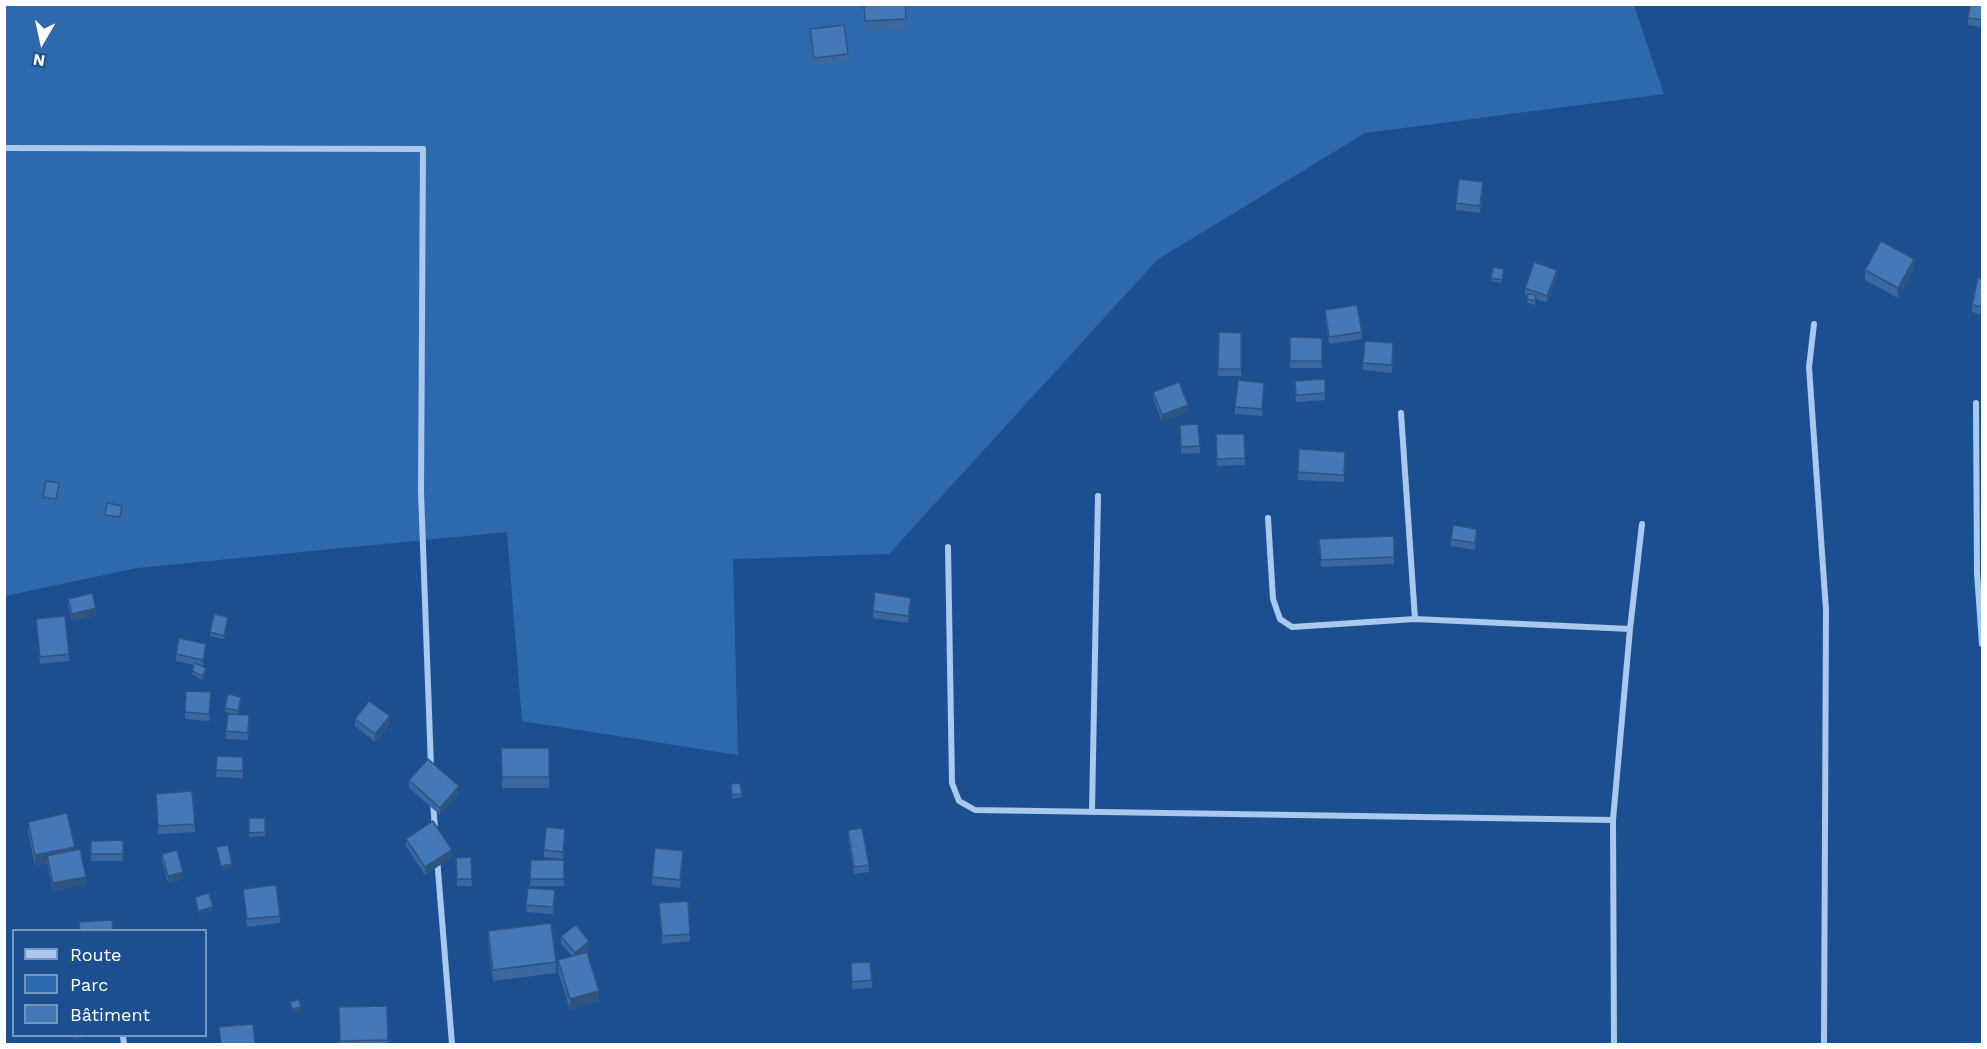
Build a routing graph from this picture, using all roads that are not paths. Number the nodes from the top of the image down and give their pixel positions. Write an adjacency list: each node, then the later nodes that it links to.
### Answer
1 (4, 148): 12 (street)
2 (1814, 324): 20 (street)
3 (1976, 403): 11 (street)
4 (1401, 413): 9 (street)
5 (1098, 496): 14 (street)
6 (1269, 518): 9 (street)
7 (1642, 524): 10 (street)
8 (948, 547): 14 (street)
9 (1415, 619): 10 (street)
10 (1630, 629): 15 (street)
11 (1983, 644)
12 (432, 781)
13 (432, 792): 16 (street)
14 (1092, 811): 15 (street)
15 (1613, 820): 19 (street)
16 (436, 839)
17 (437, 850): 18 (street)
18 (452, 1044)
19 (1614, 1044)
20 (1824, 1044)

